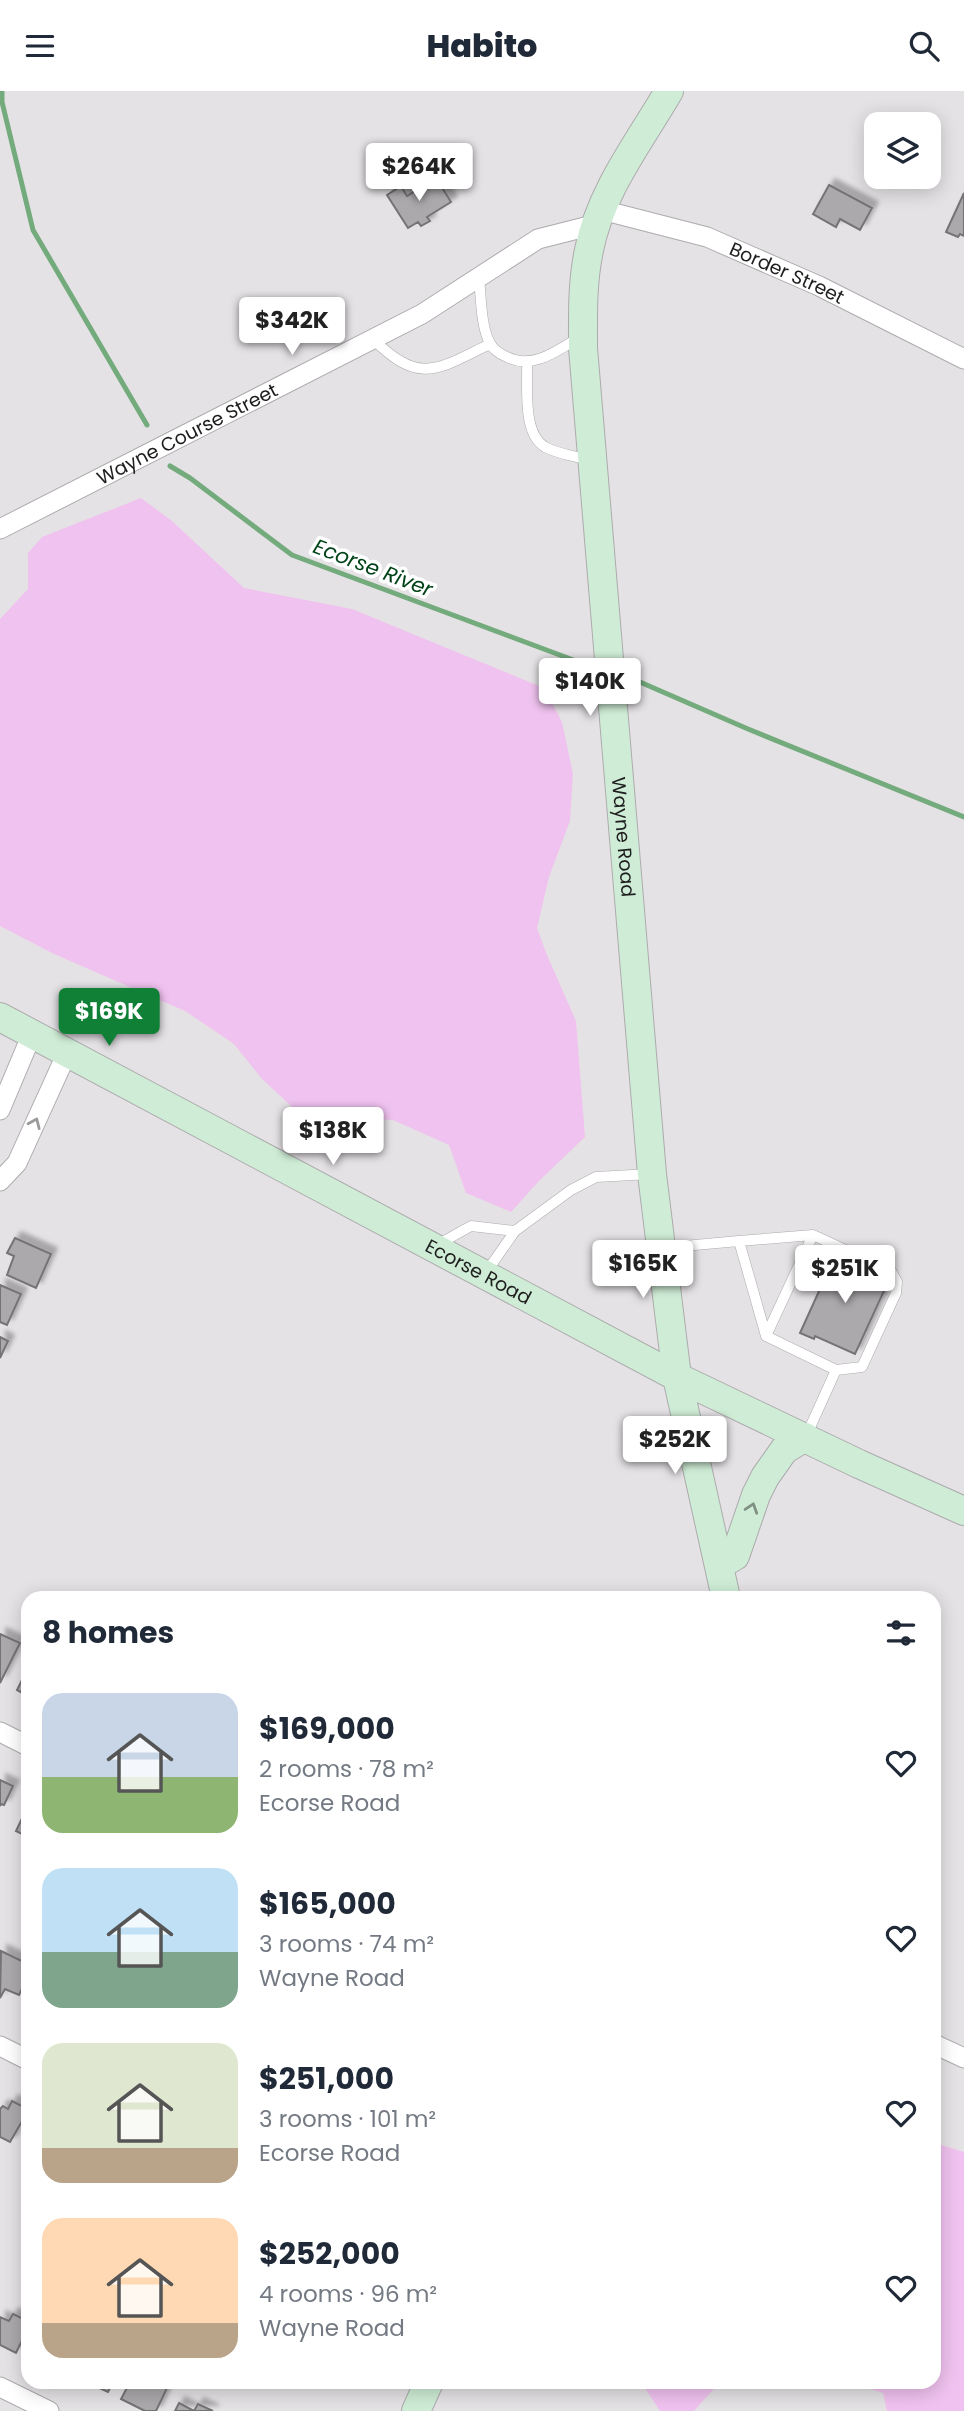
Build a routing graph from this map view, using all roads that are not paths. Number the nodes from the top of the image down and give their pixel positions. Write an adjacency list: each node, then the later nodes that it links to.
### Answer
1 (669, 91): 2 (main road, Wayne Road)
2 (599, 217): 3 (street, Wayne Course Street); 4 (main road, Wayne Road); 7 (street, Border Street)
3 (479, 277): 5 (street, Wayne Course Street); 6 (lane)
4 (583, 335): 8 (lane); 9 (main road, Wayne Road)
5 (373, 338): 6 (lane); 10 (street, Wayne Course Street)
6 (490, 344): 8 (lane)
7 (964, 359)
8 (527, 362): 9 (lane)
9 (592, 461): 15 (main road, Wayne Road)
10 (0, 529)
11 (0, 1017): 12 (main road, Ecorse Road)
12 (32, 1034): 13 (main road, Ecorse Road); 14 (street)
13 (66, 1053): 16 (street, one-way to 13); 20 (main road, Ecorse Road)
14 (0, 1110)
15 (652, 1174): 17 (lane); 21 (main road, Wayne Road)
16 (0, 1181)
17 (515, 1231): 20 (lane); 22 (lane)
18 (813, 1235): 19 (lane); 23 (lane); 24 (lane)
19 (739, 1241): 21 (lane); 23 (lane)
20 (433, 1247): 22 (main road, Ecorse Road)
21 (662, 1248): 25 (main road, Wayne Road)
22 (484, 1275): 25 (main road, Ecorse Road)
23 (766, 1336): 24 (lane)
24 (836, 1370): 26 (lane)
25 (677, 1377): 26 (main road, Ecorse Road); 28 (main road, Wayne Road)
26 (805, 1437): 27 (main road, Ecorse Road); 28 (main road, one-way to 26)
27 (964, 1511)
28 (720, 1565): 29 (main road, Wayne Road)
29 (725, 1591)
30 (0, 1732): 31 (street)
31 (21, 1742)
32 (0, 2046): 34 (street)
33 (941, 2047): 35 (street)
34 (21, 2056)
35 (964, 2058)
36 (0, 2387): 38 (street)
37 (426, 2389): 39 (main road)
38 (49, 2411)
39 (416, 2411)

